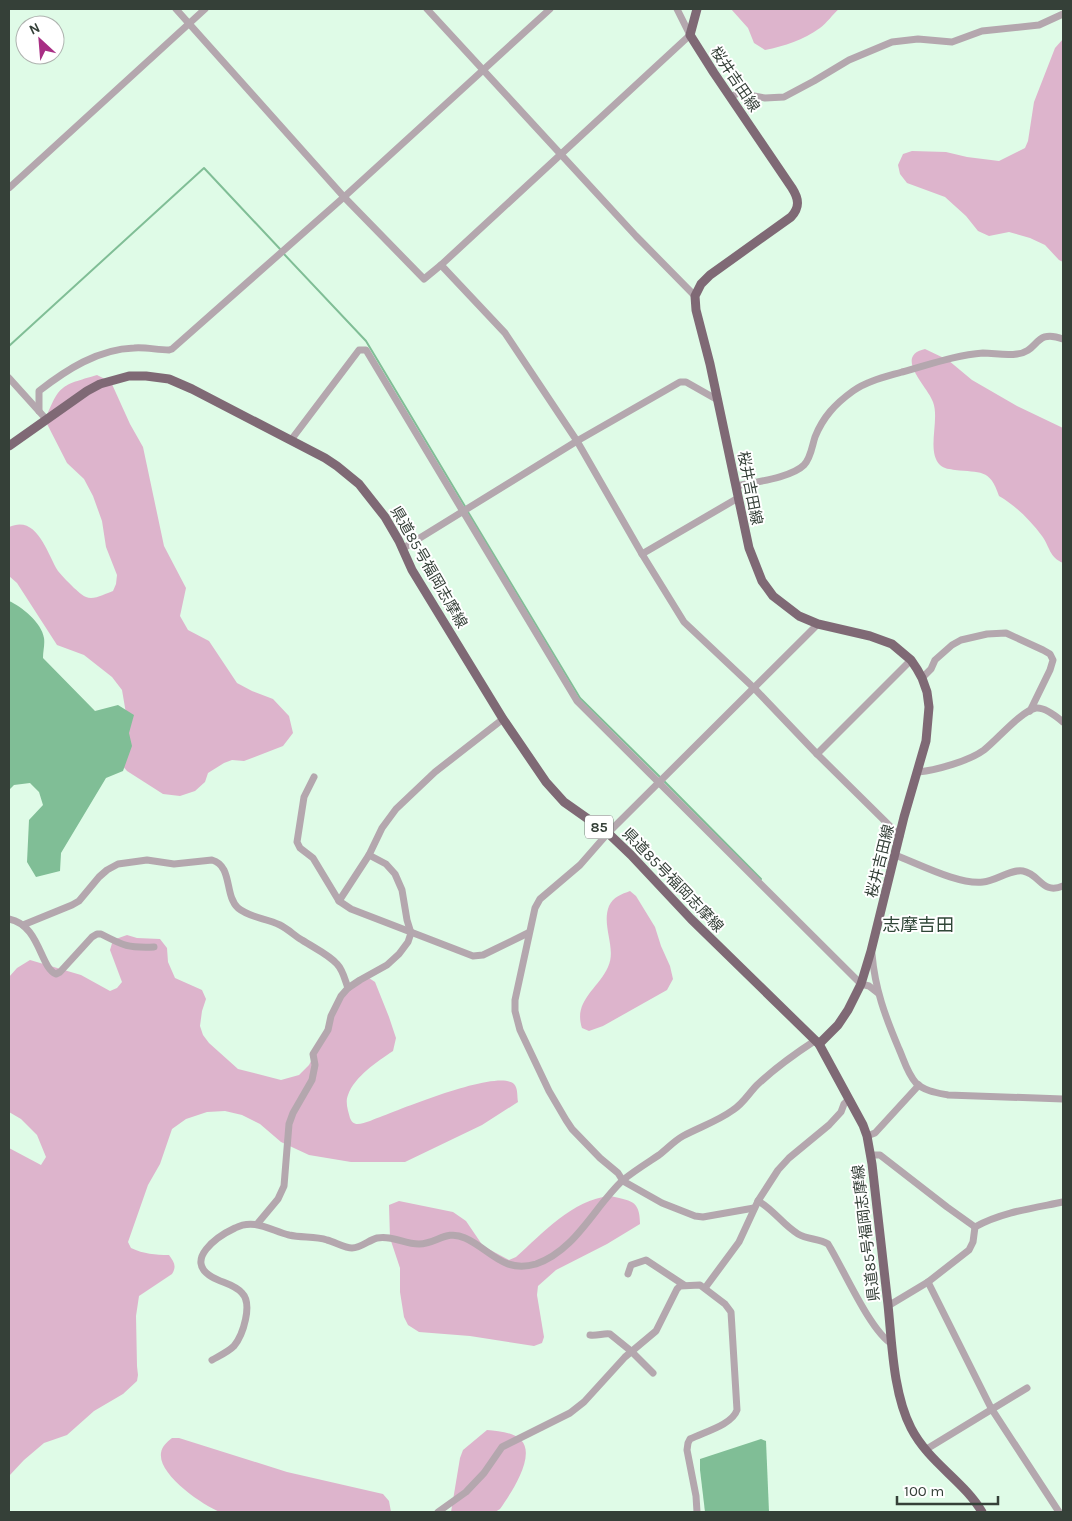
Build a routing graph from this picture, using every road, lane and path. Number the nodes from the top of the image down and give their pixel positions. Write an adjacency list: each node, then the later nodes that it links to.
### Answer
1 (176, 9): 8 (street)
2 (205, 9): 8 (street)
3 (427, 9): 10 (street)
4 (550, 9): 10 (street)
5 (677, 9): 9 (street)
6 (697, 9): 9 (main road)
7 (1063, 14): 11 (street)
8 (190, 24): 13 (street); 14 (street)
9 (690, 35): 11 (main road, 桜井吉田線); 12 (street)
10 (484, 69): 12 (street); 14 (street)
11 (730, 97): 16 (main road, 桜井吉田線)
12 (560, 155): 15 (street); 16 (street)
13 (9, 188)
14 (344, 197): 15 (street); 20 (street)
15 (441, 265): 23 (street)
16 (695, 296): 19 (main road, 桜井吉田線)
17 (1063, 339): 25 (street)
18 (9, 378): 20 (street)
19 (716, 399): 23 (street); 25 (main road, 桜井吉田線)
20 (39, 411): 21 (street)
21 (46, 420): 22 (main road, 県道85号福岡志摩線 / 85); 24 (main road, 県道85号福岡志摩線 / 85)
22 (291, 440): 27 (street); 28 (main road, 県道85号福岡志摩線 / 85)
23 (577, 441): 27 (street); 29 (street)
24 (9, 446)
25 (736, 486): 26 (main road, 桜井吉田線)
26 (738, 498): 29 (street); 30 (main road, 桜井吉田線)
27 (463, 512): 28 (street); 40 (street)
28 (402, 549): 35 (main road, 県道85号福岡志摩線 / 85)
29 (642, 554): 33 (street)
30 (818, 624): 31 (main road, 桜井吉田線); 33 (street)
31 (911, 660): 32 (main road, 桜井吉田線); 37 (street)
32 (922, 678): 34 (street); 38 (main road, 桜井吉田線)
33 (754, 688): 37 (street); 40 (street)
34 (1030, 711): 36 (street); 38 (street)
35 (503, 719): 41 (main road, 県道85号福岡志摩線 / 85); 43 (street)
36 (1063, 722)
37 (817, 754): 42 (street)
38 (918, 772): 42 (main road, 桜井吉田線)
39 (314, 777): 46 (street)
40 (659, 783): 41 (street); 53 (street)
41 (608, 833): 50 (street); 56 (main road, 県道85号福岡志摩線 / 85)
42 (900, 836): 44 (main road, 桜井吉田線)
43 (369, 855): 46 (street); 49 (street)
44 (895, 855): 45 (street); 52 (main road, 桜井吉田線)
45 (1063, 886)
46 (339, 901): 49 (street)
47 (9, 919): 48 (street)
48 (23, 926): 51 (street); 54 (street)
49 (411, 933): 50 (street); 54 (street)
50 (528, 933): 62 (street)
51 (154, 947)
52 (871, 951): 53 (main road, 桜井吉田線); 55 (street, 桜井吉田線)
53 (861, 984): 55 (street); 56 (main road, 桜井吉田線)
54 (348, 988): 65 (street)
55 (878, 993): 57 (street, 桜井吉田線)
56 (818, 1042): 58 (main road, 県道85号福岡志摩線 / 85); 62 (street)
57 (919, 1085): 59 (street); 60 (street)
58 (849, 1099): 60 (main road, 県道85号福岡志摩線 / 85); 64 (street)
59 (1063, 1099)
60 (867, 1136): 61 (main road, 県道85号福岡志摩線 / 85)
61 (871, 1155): 66 (street); 71 (main road, 県道85号福岡志摩線 / 85)
62 (623, 1181): 64 (street); 65 (street)
63 (1063, 1202): 66 (street)
64 (756, 1204): 70 (street); 73 (street)
65 (258, 1223): 75 (street)
66 (975, 1227): 68 (street)
67 (628, 1274): 69 (street)
68 (928, 1282): 71 (street); 78 (street)
69 (684, 1285): 70 (street); 74 (street)
70 (705, 1288): 81 (street)
71 (888, 1306): 73 (main road, 県道85号福岡志摩線 / 85)
72 (590, 1335): 74 (street)
73 (892, 1344): 79 (main road, 県道85号福岡志摩線 / 85)
74 (631, 1352): 76 (street); 80 (street)
75 (212, 1360)
76 (653, 1374)
77 (1027, 1388): 78 (street)
78 (991, 1408): 79 (street); 83 (street)
79 (925, 1450): 82 (main road, 県道85号福岡志摩線 / 85)
80 (438, 1512)
81 (697, 1512)
82 (982, 1512)
83 (1059, 1512)

